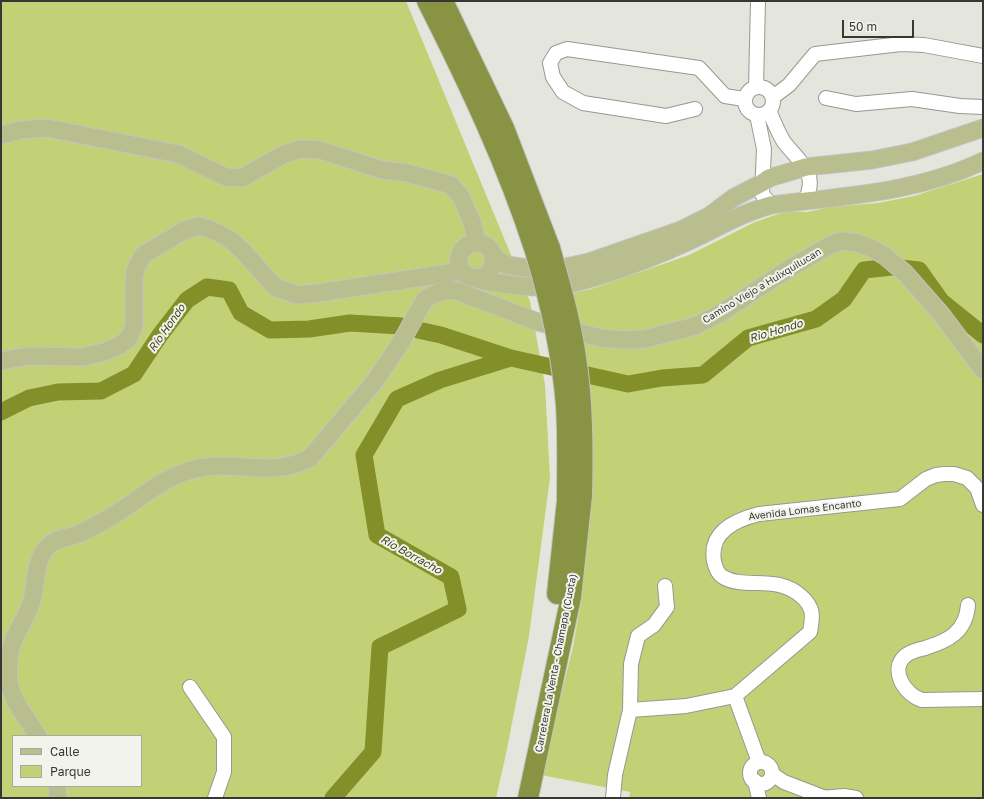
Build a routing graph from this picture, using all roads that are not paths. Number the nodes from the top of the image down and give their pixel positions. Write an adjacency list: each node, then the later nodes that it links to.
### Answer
1 (427, 1): 20 (highway, Carretera La Venta - Chamapa (Cuota))
2 (442, 1): 20 (highway, Carretera La Venta - Chamapa (Cuota))
3 (758, 1): 5 (street)
4 (983, 56): 6 (street)
5 (756, 87): 6 (street); 8 (street)
6 (773, 97): 11 (street)
7 (826, 98): 9 (street)
8 (744, 99): 10 (street); 11 (street)
9 (983, 107)
10 (695, 109)
11 (763, 113): 15 (street); 16 (street)
12 (983, 128): 15 (main road)
13 (1, 135): 19 (main road)
14 (983, 161): 17 (main road)
15 (806, 167): 16 (main road); 17 (street)
16 (762, 183): 18 (street); 21 (main road)
17 (805, 201): 18 (main road)
18 (771, 205): 22 (main road)
19 (477, 243): 21 (main road); 22 (main road)
20 (542, 250): 25 (highway, Carretera La Venta - Chamapa (Cuota), bridge)
21 (494, 258): 22 (main road)
22 (469, 275): 23 (main road)
23 (1, 361)
24 (983, 370): 33 (main road, Camino Viejo a Huixquilucan)
25 (574, 498): 40 (highway, Carretera La Venta - Chamapa (Cuota)); 41 (highway, Carretera La Venta - Chamapa (Cuota))
26 (983, 505): 30 (street, Avenida Lomas Encanto)
27 (664, 586): 32 (street)
28 (968, 606): 31 (street)
29 (190, 687): 39 (street)
30 (735, 696): 32 (street, Avenida Lomas Encanto); 34 (street)
31 (983, 699)
32 (630, 710): 42 (street)
33 (37, 735)
34 (759, 762): 35 (street); 36 (street)
35 (772, 774): 36 (street); 44 (street)
36 (754, 781): 43 (street)
37 (56, 787): 38 (main road)
38 (58, 798)
39 (215, 798)
40 (514, 798)
41 (528, 798)
42 (613, 798)
43 (759, 798)
44 (822, 798): 45 (street)
45 (856, 798)

